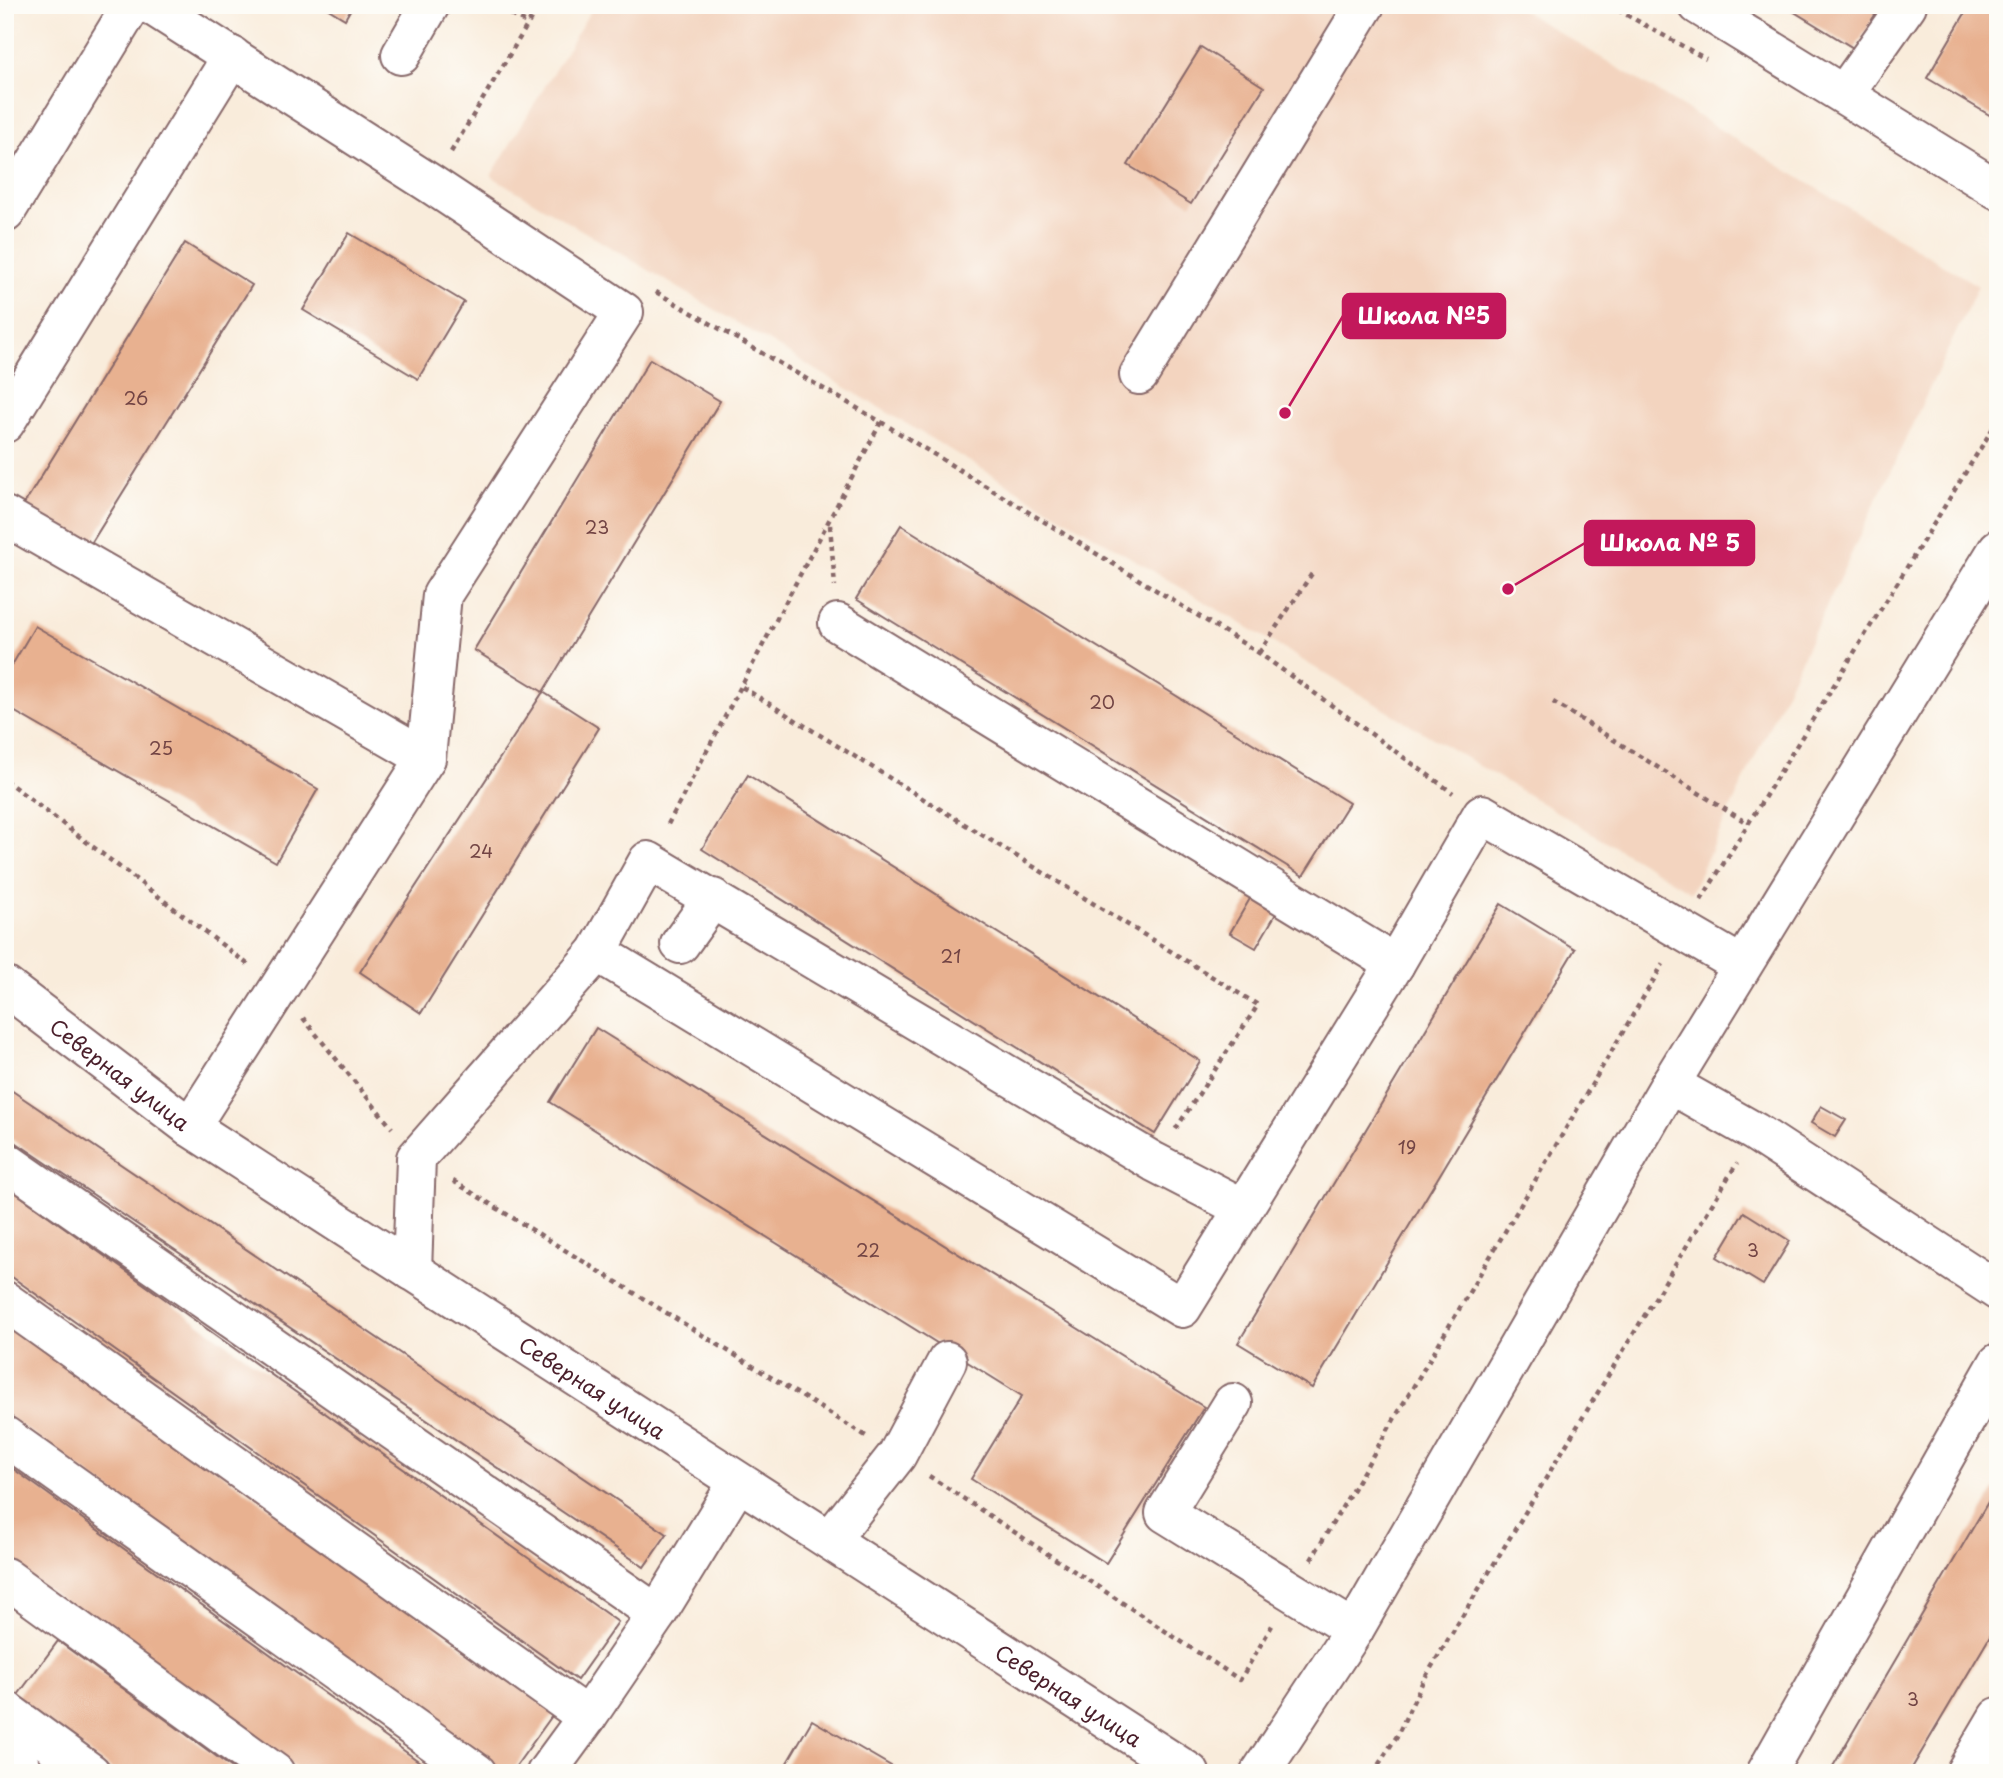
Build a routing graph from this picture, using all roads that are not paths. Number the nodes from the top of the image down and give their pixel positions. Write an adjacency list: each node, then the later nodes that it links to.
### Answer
1 (132, 5): 11 (street)
2 (151, 5): 8 (street)
3 (430, 5): 7 (street)
4 (1366, 5): 12 (street)
5 (1698, 5): 9 (street)
6 (1907, 5): 9 (street)
7 (401, 55)
8 (232, 56): 13 (street); 17 (street)
9 (1844, 94): 10 (street)
10 (1998, 190)
11 (5, 213)
12 (1139, 375)
13 (5, 423)
14 (5, 516): 17 (street)
15 (1998, 549): 22 (street)
16 (838, 623): 21 (street)
17 (426, 758): 25 (street)
18 (713, 898): 19 (street); 20 (street); 27 (street)
19 (680, 944)
20 (597, 952): 27 (street); 28 (street)
21 (1395, 964): 22 (street); 27 (street)
22 (1741, 965): 24 (street)
23 (5, 986): 25 (street, Северная улица)
24 (1670, 1084): 29 (street); 39 (street)
25 (190, 1128): 28 (street, Северная улица)
26 (5, 1161): 38 (street)
27 (1243, 1208)
28 (412, 1271): 35 (street, Северная улица)
29 (1998, 1291)
30 (5, 1301): 40 (street)
31 (947, 1361): 36 (street)
32 (1998, 1363): 49 (street)
33 (1233, 1403): 39 (street)
34 (5, 1436): 45 (street)
35 (738, 1482): 36 (street, Северная улица); 38 (street)
36 (830, 1540): 47 (street, Северная улица)
37 (5, 1577): 44 (street)
38 (657, 1614): 40 (street)
39 (1354, 1630): 48 (street)
40 (587, 1717): 46 (street)
41 (1998, 1717): 50 (street)
42 (23, 1773): 43 (street)
43 (91, 1773)
44 (275, 1773)
45 (477, 1773)
46 (547, 1773)
47 (1190, 1773)
48 (1261, 1773)
49 (1766, 1773)
50 (1965, 1773)

